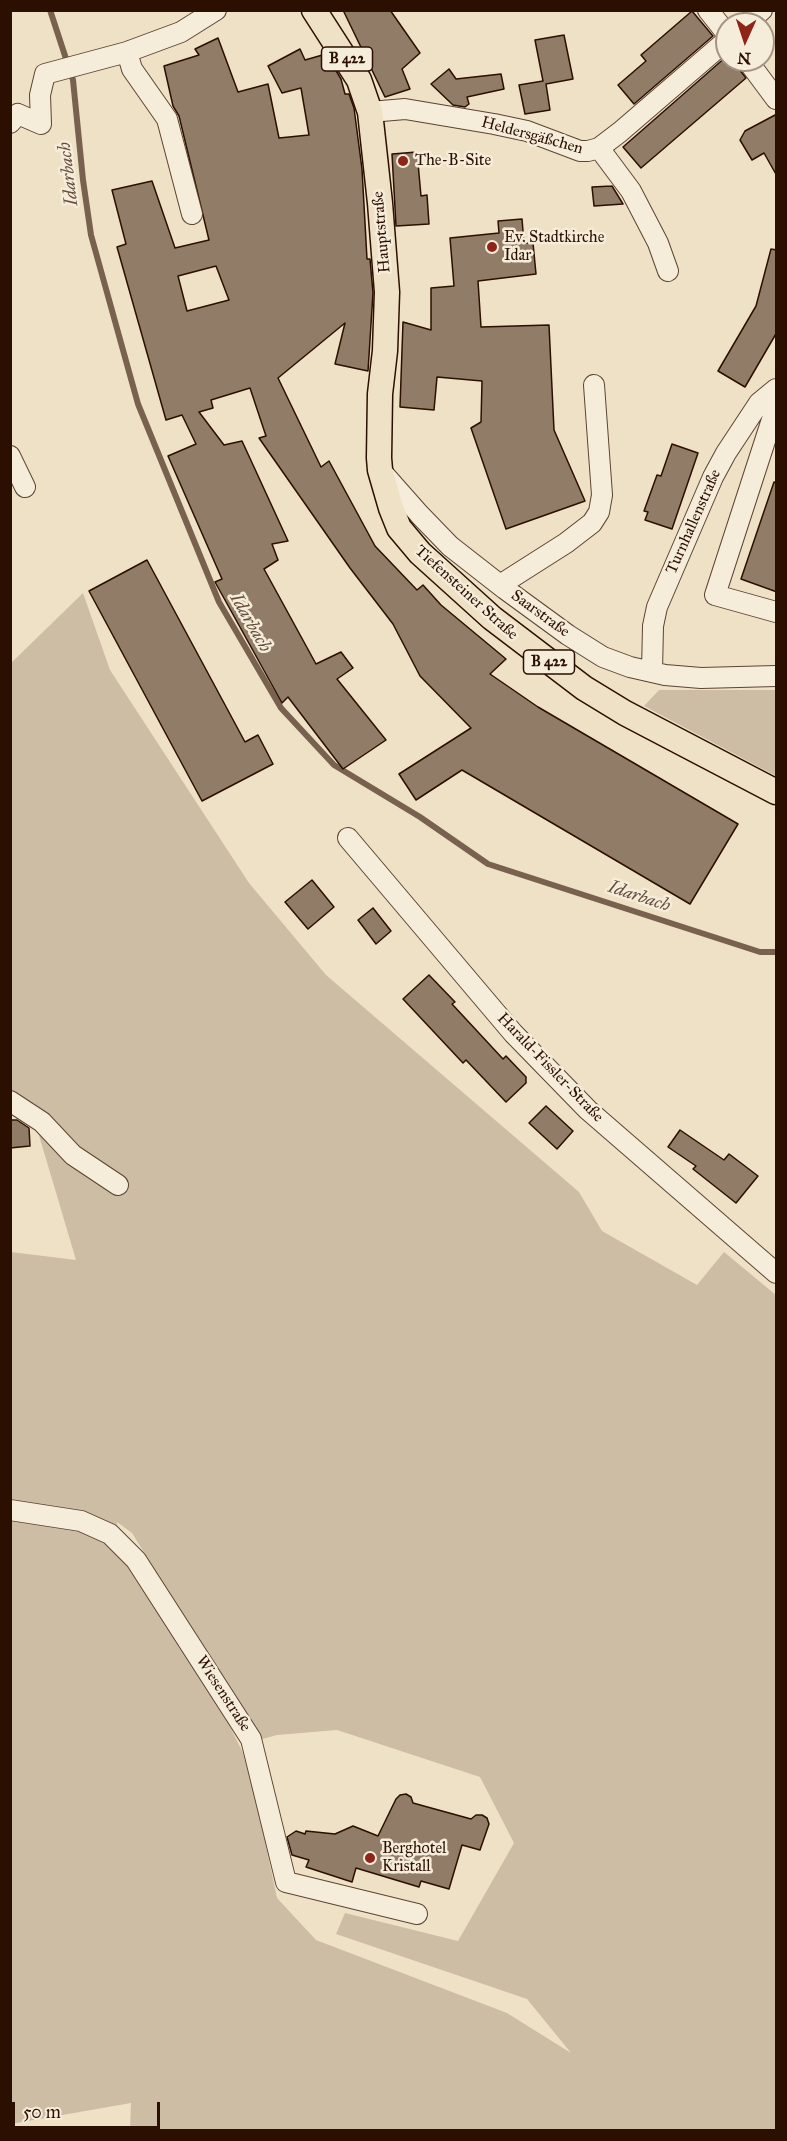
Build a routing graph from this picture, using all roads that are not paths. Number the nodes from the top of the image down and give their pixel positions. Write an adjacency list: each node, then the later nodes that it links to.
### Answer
1 (216, 10): 4 (street)
2 (314, 10): 7 (main road, Hauptstraße / B 422)
3 (715, 50): 9 (street, Heldersgäßchen)
4 (127, 52): 8 (street); 10 (street)
5 (756, 72): 6 (street)
6 (777, 99)
7 (370, 112): 9 (street, Heldersgäßchen); 16 (main road, Hauptstraße / B 422)
8 (10, 123)
9 (599, 148): 11 (street)
10 (192, 214)
11 (668, 272)
12 (594, 385): 18 (street)
13 (777, 389): 20 (street, Turnhallenstraße)
14 (777, 407): 19 (street)
15 (10, 456): 17 (street)
16 (380, 470): 18 (street, Saarstraße); 22 (main road, Tiefensteiner Straße / B 422)
17 (25, 487)
18 (500, 585): 20 (street, Saarstraße)
19 (777, 612)
20 (652, 672): 21 (street, Saarstraße)
21 (777, 676)
22 (777, 792)
23 (348, 838): 26 (street, Harald-Fissler-Straße)
24 (10, 1101): 25 (street)
25 (118, 1185)
26 (777, 1273)
27 (10, 1510): 28 (street, Wiesenstraße)
28 (417, 1914)

